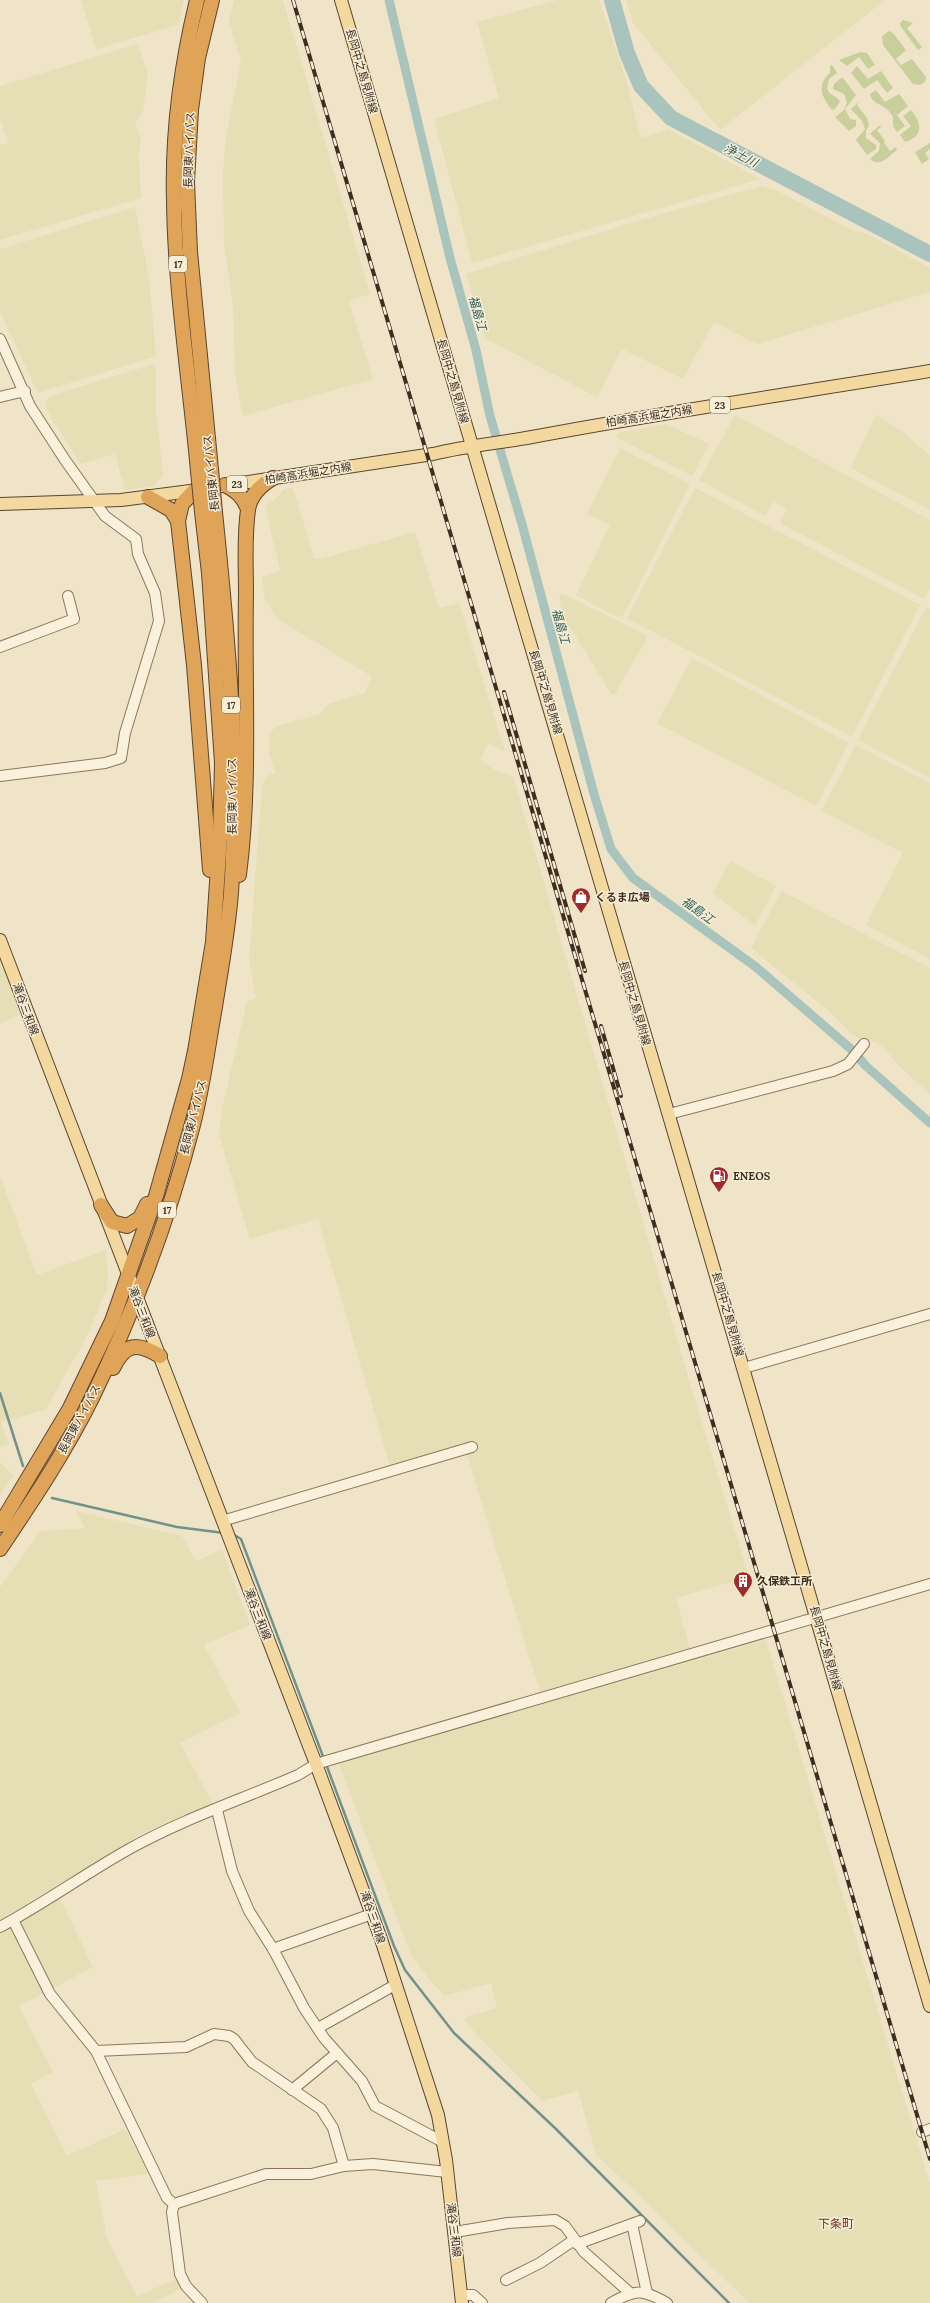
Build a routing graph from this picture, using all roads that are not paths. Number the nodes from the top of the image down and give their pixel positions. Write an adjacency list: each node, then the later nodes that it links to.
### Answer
1 (197, 0): 4 (highway, 長岡東バイパス / 17)
2 (212, 0): 4 (highway, 長岡東バイパス / 17)
3 (341, 0): 9 (main road, 長岡中之島見附線)
4 (192, 57): 21 (highway, 長岡東バイパス / 17, bridge)
5 (0, 339): 7 (street)
6 (930, 371): 9 (main road, 柏崎高浜堀之内線 / 23)
7 (25, 391): 8 (street); 14 (street)
8 (0, 397)
9 (472, 446): 10 (main road, 柏崎高浜堀之内線 / 23); 25 (main road, 長岡中之島見附線)
10 (273, 478): 11 (main road, 柏崎高浜堀之内線 / 23); 16 (highway)
11 (225, 486): 12 (main road, 柏崎高浜堀之内線 / 23); 16 (highway)
12 (194, 491): 13 (main road, 柏崎高浜堀之内線 / 23); 17 (highway)
13 (148, 497): 14 (main road, 柏崎高浜堀之内線 / 23); 17 (highway)
14 (94, 501): 15 (main road, 柏崎高浜堀之内線 / 23); 20 (street)
15 (0, 504)
16 (248, 509): 21 (highway)
17 (178, 521): 21 (highway)
18 (68, 596): 19 (street)
19 (0, 648)
20 (0, 776)
21 (226, 836): 23 (highway, 長岡東バイパス / 17); 28 (highway, 長岡東バイパス / 17)
22 (0, 940): 26 (main road, 滝谷三和線)
23 (210, 963): 26 (highway); 27 (highway, 長岡東バイパス / 17)
24 (863, 1046): 25 (street)
25 (669, 1114): 31 (main road, 長岡中之島見附線)
26 (101, 1205): 27 (main road, 滝谷三和線)
27 (129, 1276): 28 (main road, 滝谷三和線); 34 (highway, 長岡東バイパス / 17)
28 (137, 1297): 30 (main road, 滝谷三和線); 35 (highway, 長岡東バイパス / 17)
29 (930, 1314): 31 (street)
30 (160, 1356): 33 (main road, 滝谷三和線); 36 (highway)
31 (744, 1368): 38 (main road, 長岡中之島見附線)
32 (472, 1447): 33 (street)
33 (222, 1521): 39 (main road, 滝谷三和線)
34 (0, 1525)
35 (0, 1550)
36 (0, 1558)
37 (930, 1584): 38 (street)
38 (817, 1617): 39 (street); 46 (main road, 長岡中之島見附線)
39 (316, 1764): 40 (street); 41 (main road, 滝谷三和線)
40 (217, 1810): 42 (street); 44 (street)
41 (372, 1914): 44 (street); 45 (main road, 滝谷三和線)
42 (13, 1920): 43 (street); 48 (street)
43 (0, 1927)
44 (273, 1949): 47 (street)
45 (395, 1985): 47 (street); 51 (main road, 滝谷三和線)
46 (930, 2006)
47 (318, 2028): 49 (street)
48 (96, 2051): 50 (street); 54 (street)
49 (337, 2053): 50 (street); 51 (street)
50 (292, 2090): 52 (street)
51 (443, 2142): 53 (main road, 滝谷三和線)
52 (344, 2166): 53 (street); 54 (street)
53 (447, 2172): 55 (main road, 滝谷三和線)
54 (174, 2204): 61 (street)
55 (454, 2232): 56 (street); 60 (main road, 滝谷三和線)
56 (575, 2242): 57 (street); 58 (street); 59 (street)
57 (506, 2280)
58 (630, 2292): 59 (street); 63 (street)
59 (647, 2293): 64 (street)
60 (462, 2299): 62 (street)
61 (202, 2303)
62 (482, 2303)
63 (611, 2303)
64 (667, 2303)

